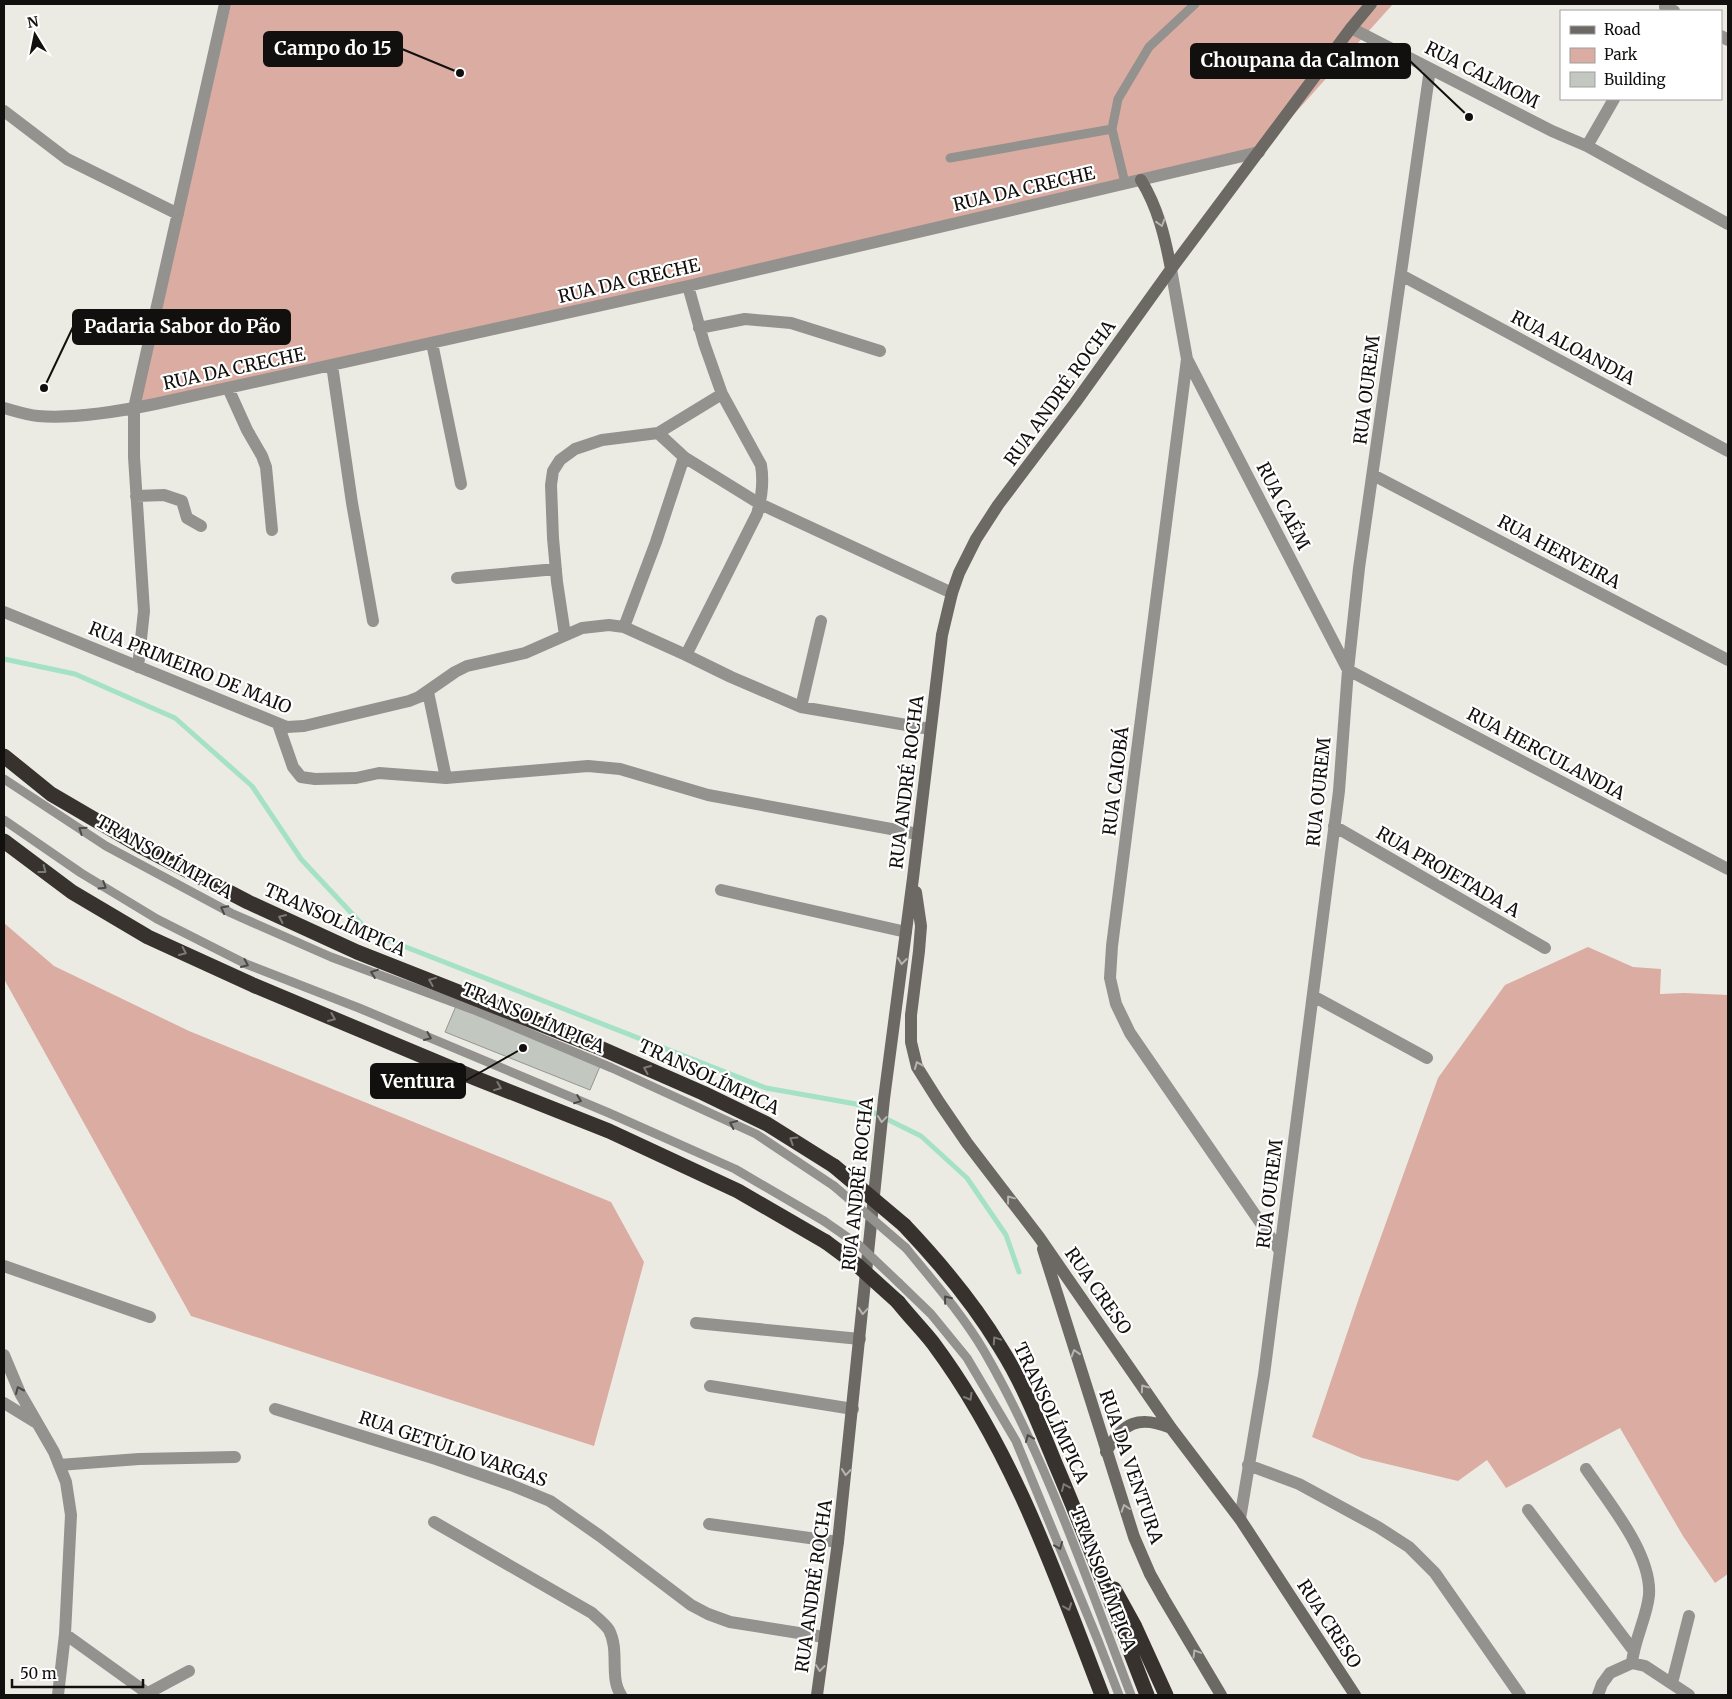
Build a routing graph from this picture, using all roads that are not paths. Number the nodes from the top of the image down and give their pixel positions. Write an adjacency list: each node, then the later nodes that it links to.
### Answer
1 (225, 4): 14 (street)
2 (1195, 4): 8 (lane)
3 (1371, 4): 4 (main road, RUA ANDRÉ ROCHA)
4 (1351, 28): 5 (street, RUA CALMOM); 10 (main road, RUA ANDRÉ ROCHA)
5 (1430, 69): 9 (street, RUA CALMOM); 17 (street, RUA OUREM)
6 (1613, 100): 9 (street)
7 (4, 111): 14 (street)
8 (1112, 129): 11 (lane); 13 (lane)
9 (1588, 146): 15 (street, RUA CALMOM)
10 (1259, 152): 12 (street, RUA DA CRECHE); 16 (main road, RUA ANDRÉ ROCHA)
11 (950, 158)
12 (1141, 180): 13 (street, RUA DA CRECHE); 16 (main road, one-way to 16)
13 (1125, 183): 18 (street, RUA DA CRECHE)
14 (178, 214): 27 (street)
15 (1728, 224)
16 (1171, 269): 22 (street, RUA CAIOBÁ); 39 (main road, RUA ANDRÉ ROCHA)
17 (1401, 276): 29 (street, RUA ALOANDIA); 31 (street, RUA OUREM)
18 (688, 286): 19 (street); 20 (street, RUA DA CRECHE)
19 (699, 328): 21 (street); 25 (street)
20 (432, 343): 23 (street, RUA DA CRECHE); 32 (street)
21 (880, 351)
22 (1187, 358): 48 (street, RUA CAÉM); 68 (street, RUA CAIOBÁ)
23 (332, 365): 24 (street, RUA DA CRECHE); 41 (street)
24 (228, 388): 27 (street, RUA DA CRECHE); 36 (street)
25 (722, 394): 28 (street); 34 (street)
26 (4, 408): 27 (street, RUA DA CRECHE)
27 (134, 408): 33 (street)
28 (658, 433): 30 (street); 37 (street)
29 (1728, 452)
30 (684, 457): 34 (street); 43 (street)
31 (1374, 475): 46 (street, RUA HERVEIRA); 48 (street, RUA OUREM)
32 (461, 484)
33 (136, 496): 35 (street); 47 (street)
34 (760, 504): 39 (street); 45 (street)
35 (202, 526)
36 (272, 530)
37 (556, 569): 38 (street); 44 (street)
38 (457, 578)
39 (952, 593): 52 (main road, RUA ANDRÉ ROCHA)
40 (4, 612): 47 (street, RUA PRIMEIRO DE MAIO)
41 (373, 621)
42 (821, 621): 50 (street)
43 (624, 627): 44 (street, RUA PRIMEIRO DE MAIO); 45 (street, RUA PRIMEIRO DE MAIO)
44 (565, 635): 49 (street, RUA PRIMEIRO DE MAIO)
45 (686, 654): 50 (street, RUA PRIMEIRO DE MAIO)
46 (1728, 660)
47 (138, 667): 51 (street, RUA PRIMEIRO DE MAIO)
48 (1348, 670): 57 (street, RUA OUREM); 60 (street, RUA HERCULANDIA)
49 (428, 692): 51 (street, RUA PRIMEIRO DE MAIO); 55 (street)
50 (802, 707): 52 (street, RUA PRIMEIRO DE MAIO)
51 (278, 724): 55 (street)
52 (930, 729): 58 (main road, RUA ANDRÉ ROCHA)
53 (4, 756): 89 (highway, TRANSOLÍMPICA, one-way to 53, bridge)
54 (4, 778): 104 (lane, TRANSOLÍMPICA, one-way to 54, bridge)
55 (446, 778): 58 (street)
56 (4, 820): 103 (lane, TRANSOLÍMPICA, one-way to 103, bridge)
57 (1334, 826): 64 (street, RUA PROJETADA A); 65 (street, RUA OUREM)
58 (918, 834): 61 (main road, RUA ANDRÉ ROCHA)
59 (4, 841): 102 (highway, one-way to 102, bridge)
60 (1728, 869)
61 (913, 878): 63 (main road, RUA ANDRÉ ROCHA); 67 (main road, RUA CRESO, one-way to 61)
62 (721, 890): 63 (street)
63 (906, 932): 72 (main road, RUA ANDRÉ ROCHA, one-way to 72)
64 (1545, 948)
65 (1313, 996): 66 (street); 68 (street, RUA OUREM)
66 (1427, 1058)
67 (1039, 1238): 79 (main road, RUA CRESO, one-way to 67); 80 (main road, RUA DA VENTURA, one-way to 67)
68 (1280, 1251): 83 (street, RUA OUREM)
69 (4, 1266): 70 (street)
70 (150, 1317)
71 (696, 1323): 72 (street)
72 (860, 1339): 77 (main road, RUA ANDRÉ ROCHA)
73 (4, 1355): 78 (street, one-way to 73)
74 (710, 1386): 77 (street)
75 (4, 1403): 78 (street)
76 (274, 1409): 93 (street, RUA GETÚLIO VARGAS)
77 (853, 1409): 90 (main road, RUA ANDRÉ ROCHA, one-way to 90)
78 (37, 1423): 82 (street)
79 (1172, 1428): 80 (main road); 86 (main road, RUA CRESO)
80 (1106, 1452): 107 (main road, RUA DA VENTURA, one-way to 80)
81 (235, 1457): 82 (street)
82 (59, 1465): 92 (street)
83 (1248, 1465): 86 (street, RUA OUREM); 109 (street)
84 (1586, 1469): 94 (street)
85 (1528, 1510): 94 (street)
86 (1240, 1519): 108 (main road, RUA CRESO)
87 (434, 1522): 100 (street)
88 (709, 1524): 90 (street)
89 (1086, 1540): 105 (highway, TRANSOLÍMPICA); 106 (highway)
90 (838, 1542): 93 (main road, RUA ANDRÉ ROCHA)
91 (1689, 1616): 97 (street)
92 (64, 1634): 98 (street); 99 (street)
93 (824, 1637): 101 (main road, RUA ANDRÉ ROCHA, one-way to 101)
94 (1634, 1650): 95 (street)
95 (1632, 1663): 97 (street); 110 (street)
96 (189, 1671): 98 (street)
97 (1672, 1683): 111 (street)
98 (149, 1694)
99 (58, 1695)
100 (621, 1695)
101 (817, 1695)
102 (1102, 1695)
103 (1119, 1695)
104 (1131, 1695)
105 (1147, 1695)
106 (1166, 1695)
107 (1221, 1695)
108 (1355, 1695)
109 (1520, 1695)
110 (1598, 1695)
111 (1690, 1695)

